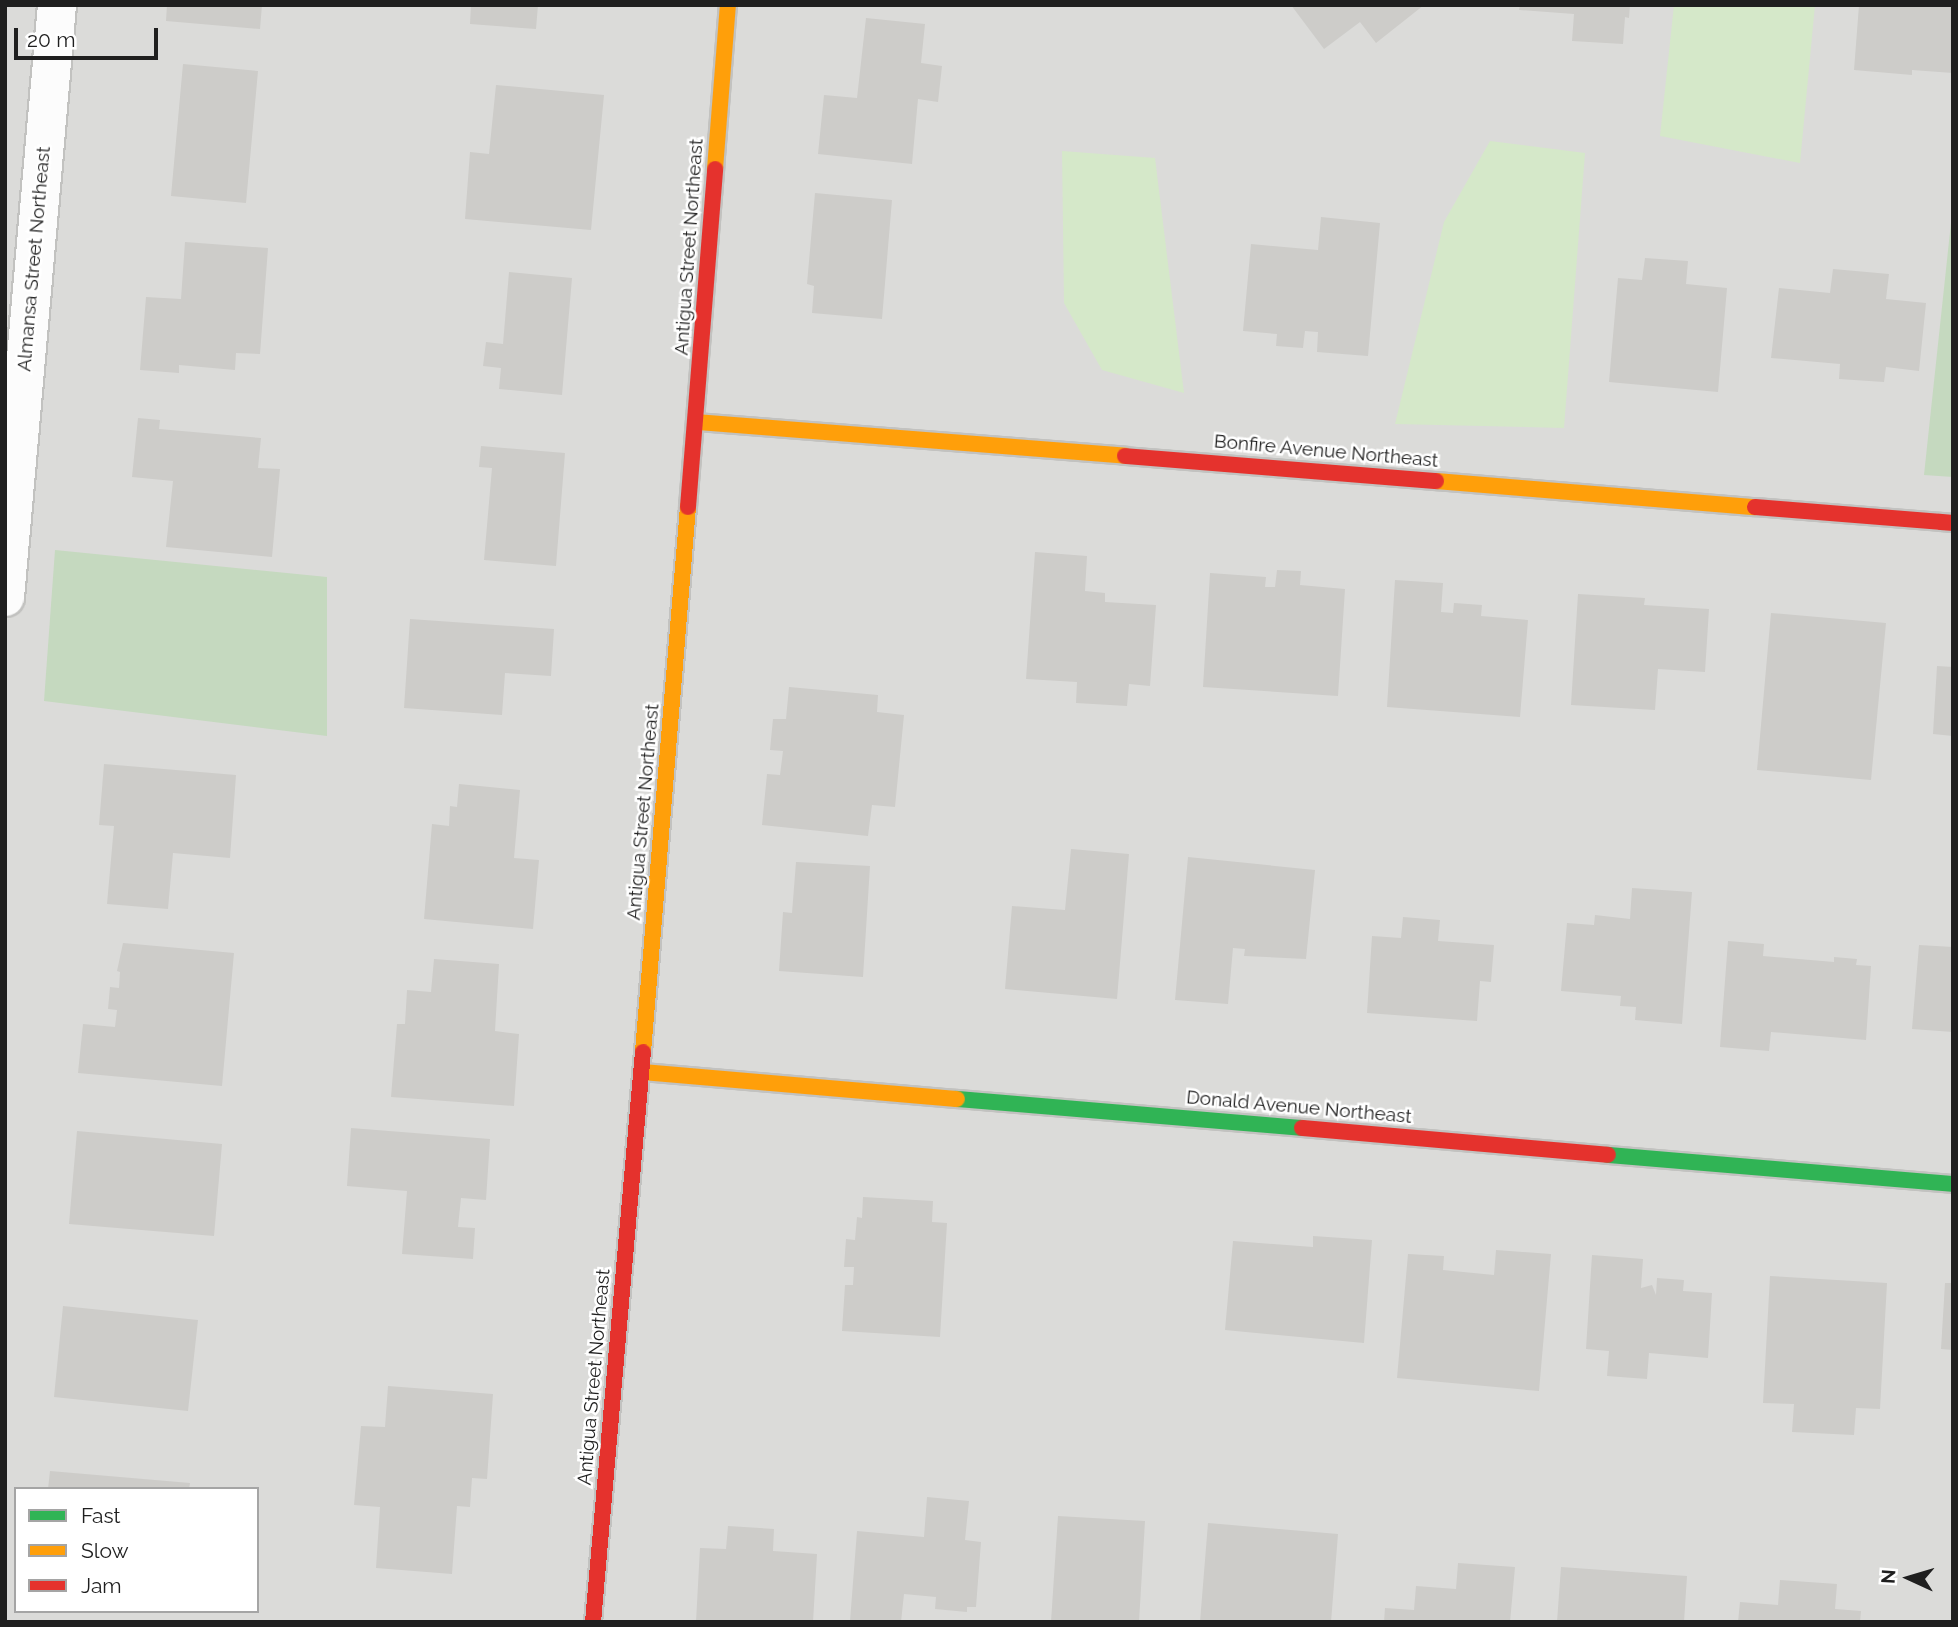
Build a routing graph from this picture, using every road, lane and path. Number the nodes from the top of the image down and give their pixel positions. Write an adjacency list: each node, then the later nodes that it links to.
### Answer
1 (57, 5): 5 (street, Almansa Street Northeast)
2 (728, 5): 3 (street, Antigua Street Northeast)
3 (697, 422): 4 (street, Bonfire Avenue Northeast); 6 (street, Antigua Street Northeast)
4 (1953, 523)
5 (5, 597)
6 (642, 1072): 7 (street, Donald Avenue Northeast); 8 (street, Antigua Street Northeast)
7 (1953, 1184)
8 (593, 1622)

